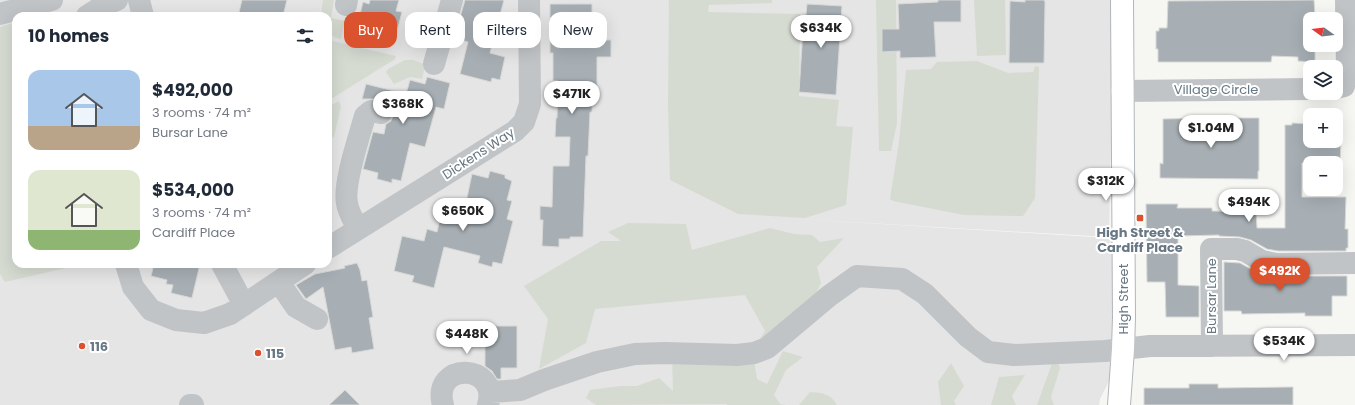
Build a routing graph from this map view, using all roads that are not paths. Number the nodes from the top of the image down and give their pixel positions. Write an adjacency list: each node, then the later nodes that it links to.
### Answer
1 (117, 0): 10 (street)
2 (139, 0): 11 (street)
3 (452, 0): 13 (street)
4 (529, 0): 18 (street, Dickens Way)
5 (1122, 0): 16 (main road, High Street)
6 (45, 7): 9 (street)
7 (1349, 8): 14 (street)
8 (12, 12): 12 (street)
9 (13, 12)
10 (93, 12)
11 (142, 12)
12 (0, 14)
13 (434, 64)
14 (1343, 86)
15 (1303, 88): 16 (street, Village Circle)
16 (1122, 90): 29 (main road, High Street)
17 (381, 113): 18 (street)
18 (358, 228): 19 (street, Dickens Way)
19 (332, 245)
20 (1355, 263): 28 (street, Bursar Lane)
21 (127, 268): 25 (street)
22 (224, 268): 25 (street)
23 (299, 268): 24 (street)
24 (279, 282): 25 (street); 26 (street)
25 (244, 304)
26 (317, 319)
27 (1355, 345): 28 (street)
28 (1212, 346): 29 (street)
29 (1123, 349): 30 (street); 34 (main road, High Street)
30 (489, 399): 31 (street)
31 (437, 403)
32 (190, 405): 33 (street)
33 (193, 405)
34 (1119, 405)

